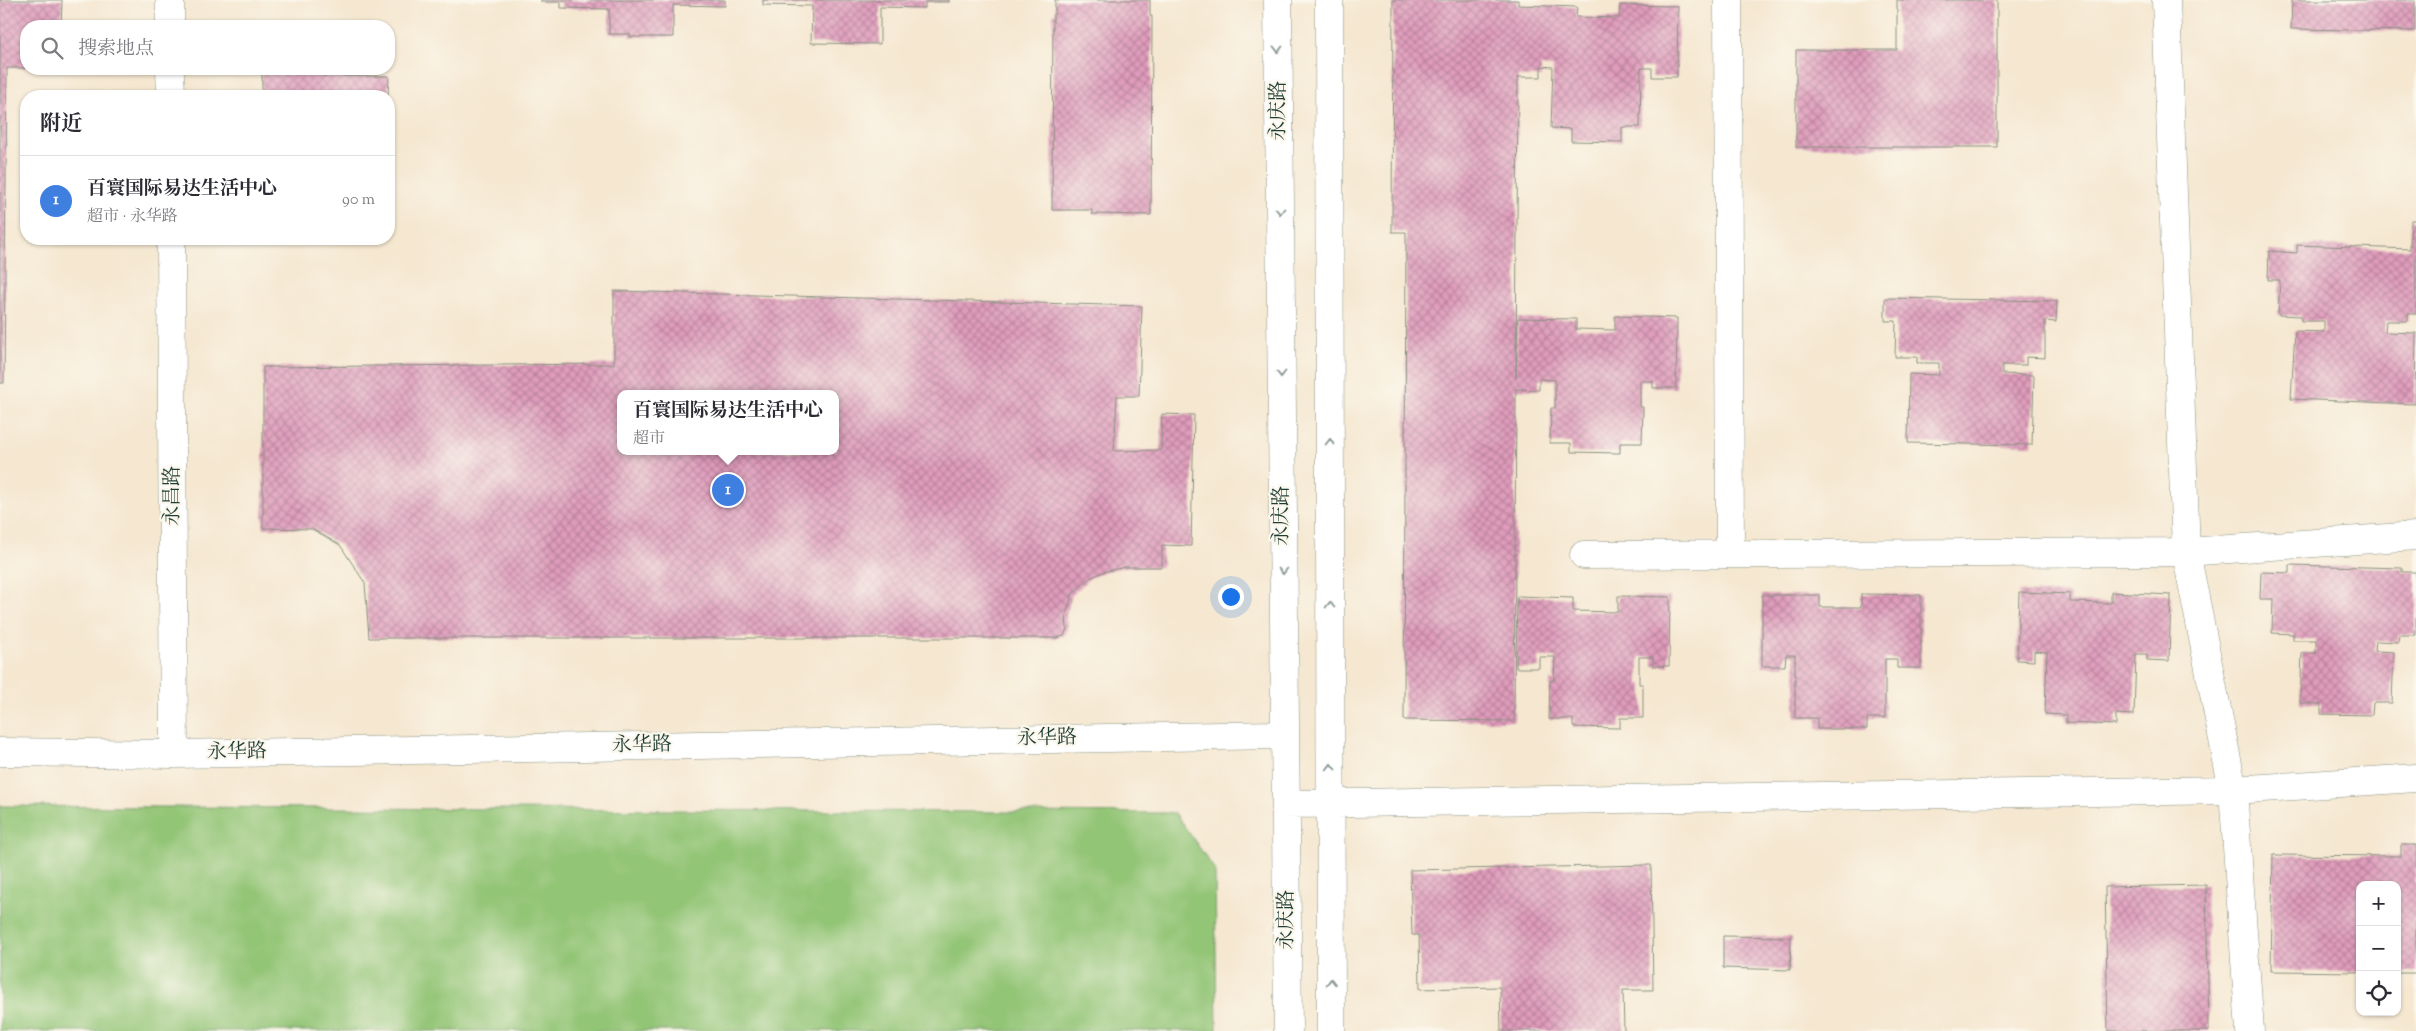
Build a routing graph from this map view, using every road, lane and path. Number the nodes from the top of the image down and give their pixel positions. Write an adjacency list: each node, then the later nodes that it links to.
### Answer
1 (170, 0): 6 (street)
2 (1278, 0): 14 (street, 永庆路, one-way to 14)
3 (1329, 0): 20 (street, one-way to 3)
4 (1728, 0): 12 (street)
5 (2166, 0): 11 (street)
6 (170, 20)
7 (170, 75): 8 (street)
8 (171, 90)
9 (171, 245): 16 (street, 永昌路)
10 (2416, 536): 11 (street)
11 (2186, 552): 12 (street); 18 (street)
12 (1730, 554): 13 (street)
13 (1584, 555)
14 (1284, 735): 16 (street, 永华路); 19 (street, 永庆路)
15 (0, 752): 16 (street, 永华路)
16 (174, 754)
17 (2416, 778): 18 (street)
18 (2233, 790): 20 (street); 23 (street)
19 (1286, 804): 20 (street); 21 (street, 永庆路)
20 (1331, 804): 22 (street, one-way to 20)
21 (1288, 1031)
22 (1331, 1031)
23 (2250, 1031)

